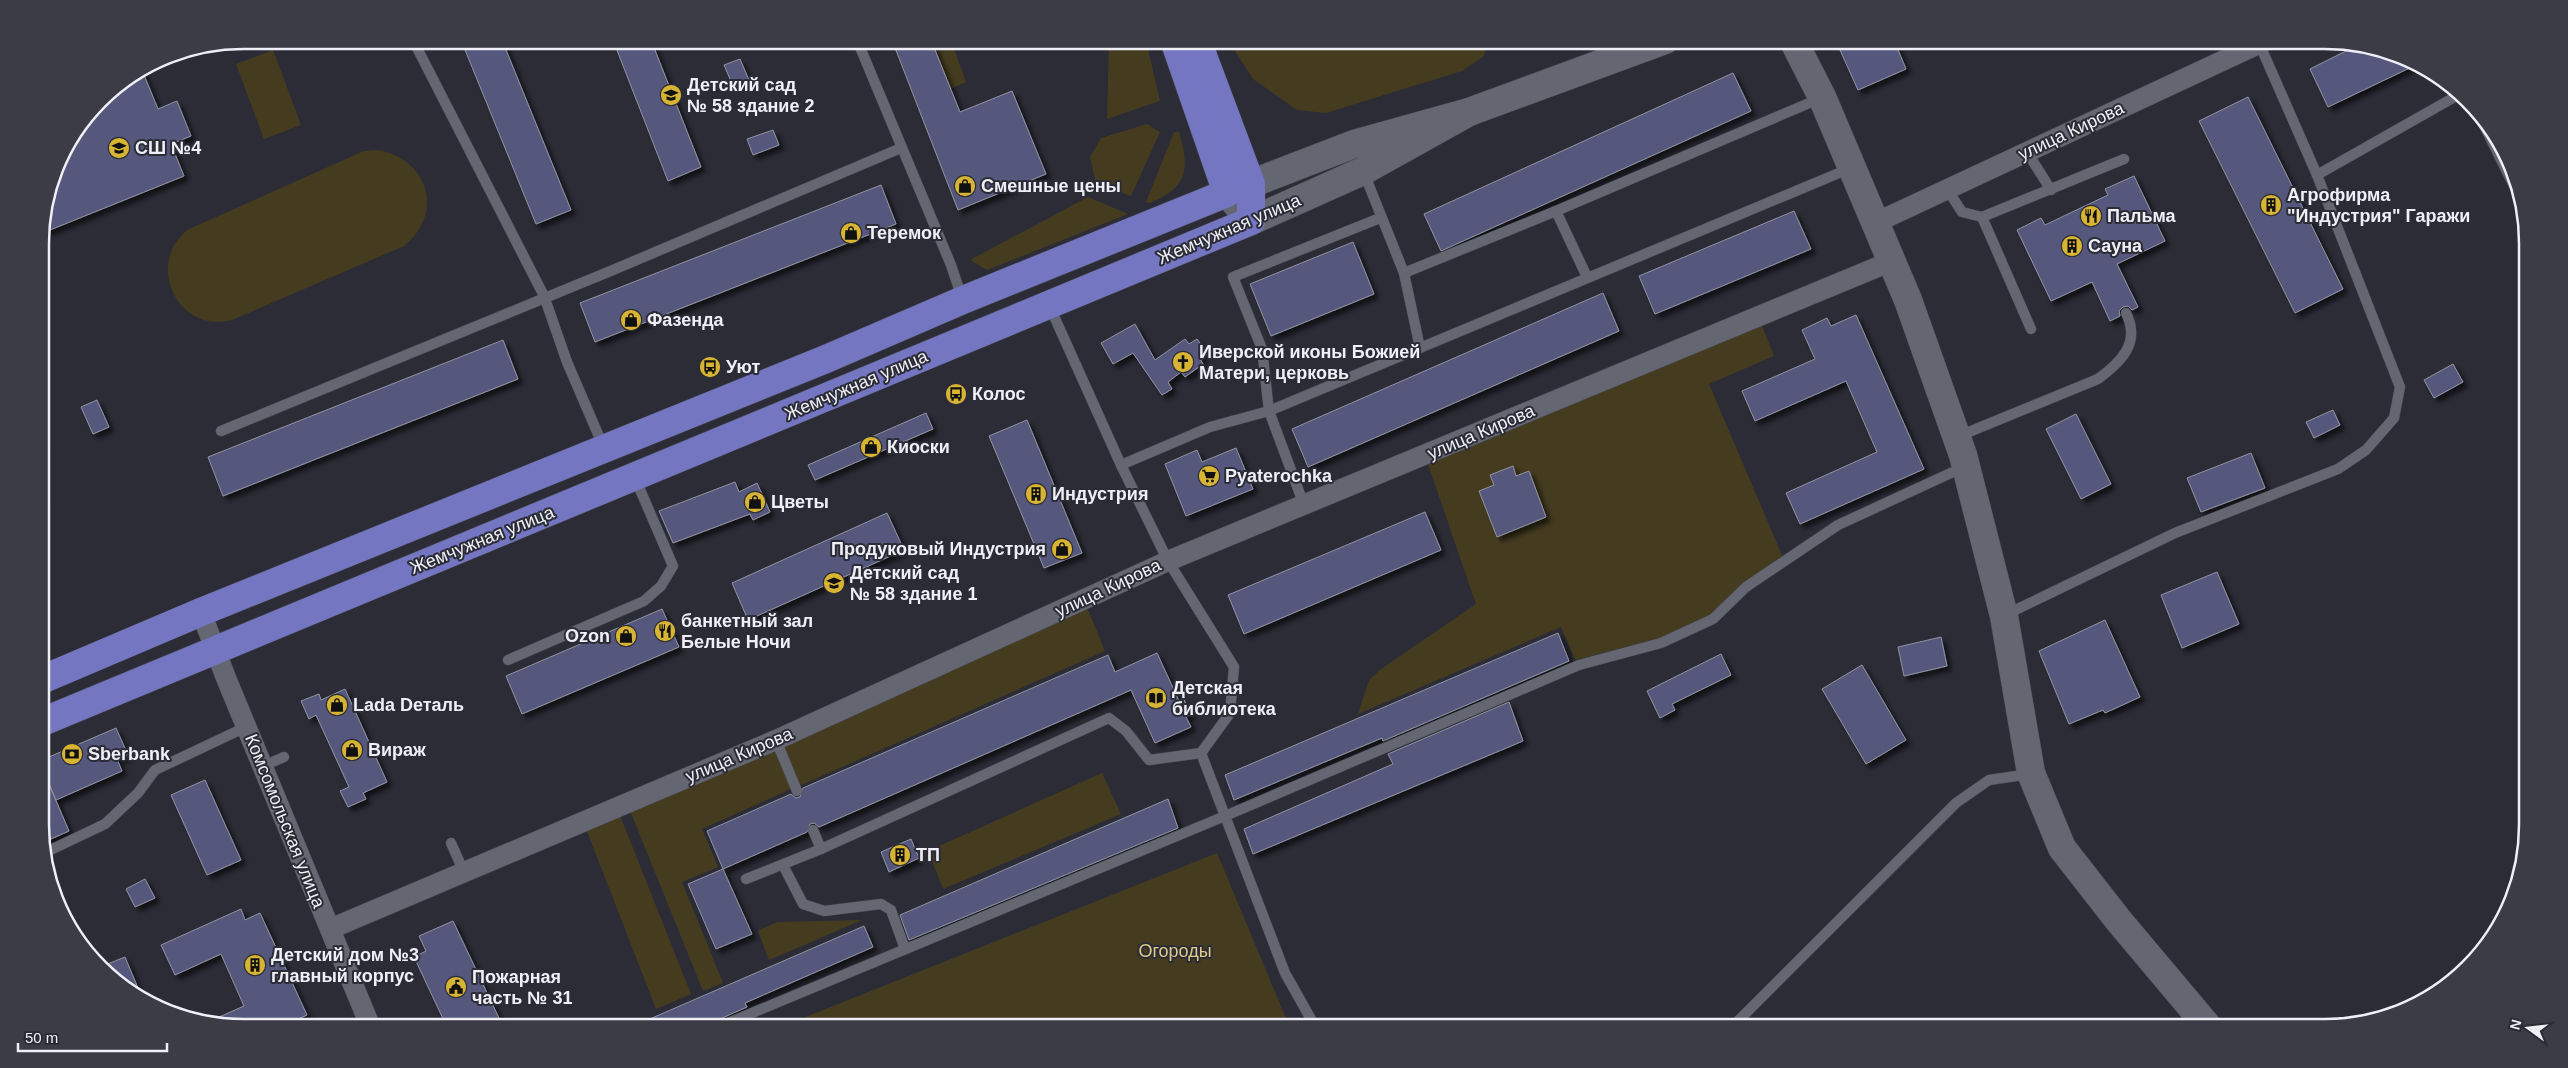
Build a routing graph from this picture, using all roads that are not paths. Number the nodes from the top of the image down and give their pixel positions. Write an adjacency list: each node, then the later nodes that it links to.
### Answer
1 (418, 49): 31 (lane)
2 (861, 49): 12 (lane)
3 (1178, 49): 18 (main road)
4 (1200, 49): 18 (main road)
5 (1641, 49): 11 (street, Жемчужная улица)
6 (1798, 49): 9 (street)
7 (2248, 49): 13 (street, улица Кирова)
8 (2266, 49): 17 (lane)
9 (1822, 97): 15 (street); 21 (lane)
10 (2454, 98): 17 (lane)
11 (1469, 112): 16 (street, Жемчужная улица); 18 (street)
12 (901, 148): 31 (lane); 32 (lane)
13 (2027, 152): 19 (street, улица Кирова); 20 (lane)
14 (2124, 159): 20 (lane)
15 (1852, 168): 26 (street); 30 (lane)
16 (1363, 171): 24 (lane); 25 (street, Жемчужная улица)
17 (2316, 175): 47 (lane)
18 (1239, 189): 23 (main road, Жемчужная улица); 25 (street)
19 (1947, 189): 22 (lane); 26 (street, улица Кирова)
20 (2051, 190): 22 (lane)
21 (1556, 211): 29 (lane); 30 (lane)
22 (1982, 217): 35 (lane)
23 (1164, 218): 27 (main road); 32 (main road, Жемчужная улица)
24 (1380, 218): 29 (lane); 37 (lane)
25 (1251, 221): 27 (main road, Жемчужная улица)
26 (1875, 223): 28 (street)
27 (1174, 252): 33 (main road, Жемчужная улица)
28 (1892, 261): 39 (street); 44 (street, улица Кирова)
29 (1404, 273): 36 (lane)
30 (1587, 277): 36 (lane)
31 (544, 296): 38 (lane); 40 (lane)
32 (963, 300): 40 (main road, Жемчужная улица)
33 (1049, 305): 41 (lane); 43 (main road, Жемчужная улица)
34 (2126, 313): 39 (lane)
35 (2031, 330)
36 (1420, 348): 37 (lane)
37 (1269, 411): 41 (lane); 44 (lane)
38 (221, 431)
39 (1956, 437): 42 (street)
40 (604, 449): 46 (main road, Жемчужная улица)
41 (1121, 465): 45 (lane)
42 (1966, 466): 47 (street); 59 (lane)
43 (634, 478): 48 (main road, Жемчужная улица); 49 (lane)
44 (1304, 505): 45 (street, улица Кирова)
45 (1168, 561): 53 (street, улица Кирова); 54 (lane)
46 (201, 612): 48 (street, Комсомольская улица); 50 (main road, Жемчужная улица)
47 (2004, 616): 57 (street)
48 (216, 650): 51 (main road, Жемчужная улица); 52 (street, Комсомольская улица)
49 (508, 660)
50 (49, 677)
51 (49, 719)
52 (246, 727): 56 (street, Комсомольская улица); 63 (lane)
53 (776, 740): 58 (lane); 65 (street, улица Кирова)
54 (1201, 753): 59 (lane); 62 (lane)
55 (284, 757): 56 (lane)
56 (263, 766): 67 (street, Комсомольская улица)
57 (2031, 774): 72 (lane); 73 (street)
58 (797, 791)
59 (1225, 816): 68 (lane); 71 (lane)
60 (813, 830): 62 (lane)
61 (451, 843): 65 (lane)
62 (821, 849): 64 (lane)
63 (50, 850)
64 (783, 864): 66 (lane); 68 (lane)
65 (464, 872): 67 (street, улица Кирова)
66 (746, 880)
67 (330, 929): 69 (street, Комсомольская улица)
68 (905, 949): 70 (lane)
69 (367, 1019)
70 (738, 1019)
71 (1311, 1019)
72 (1740, 1019)
73 (2201, 1019)

